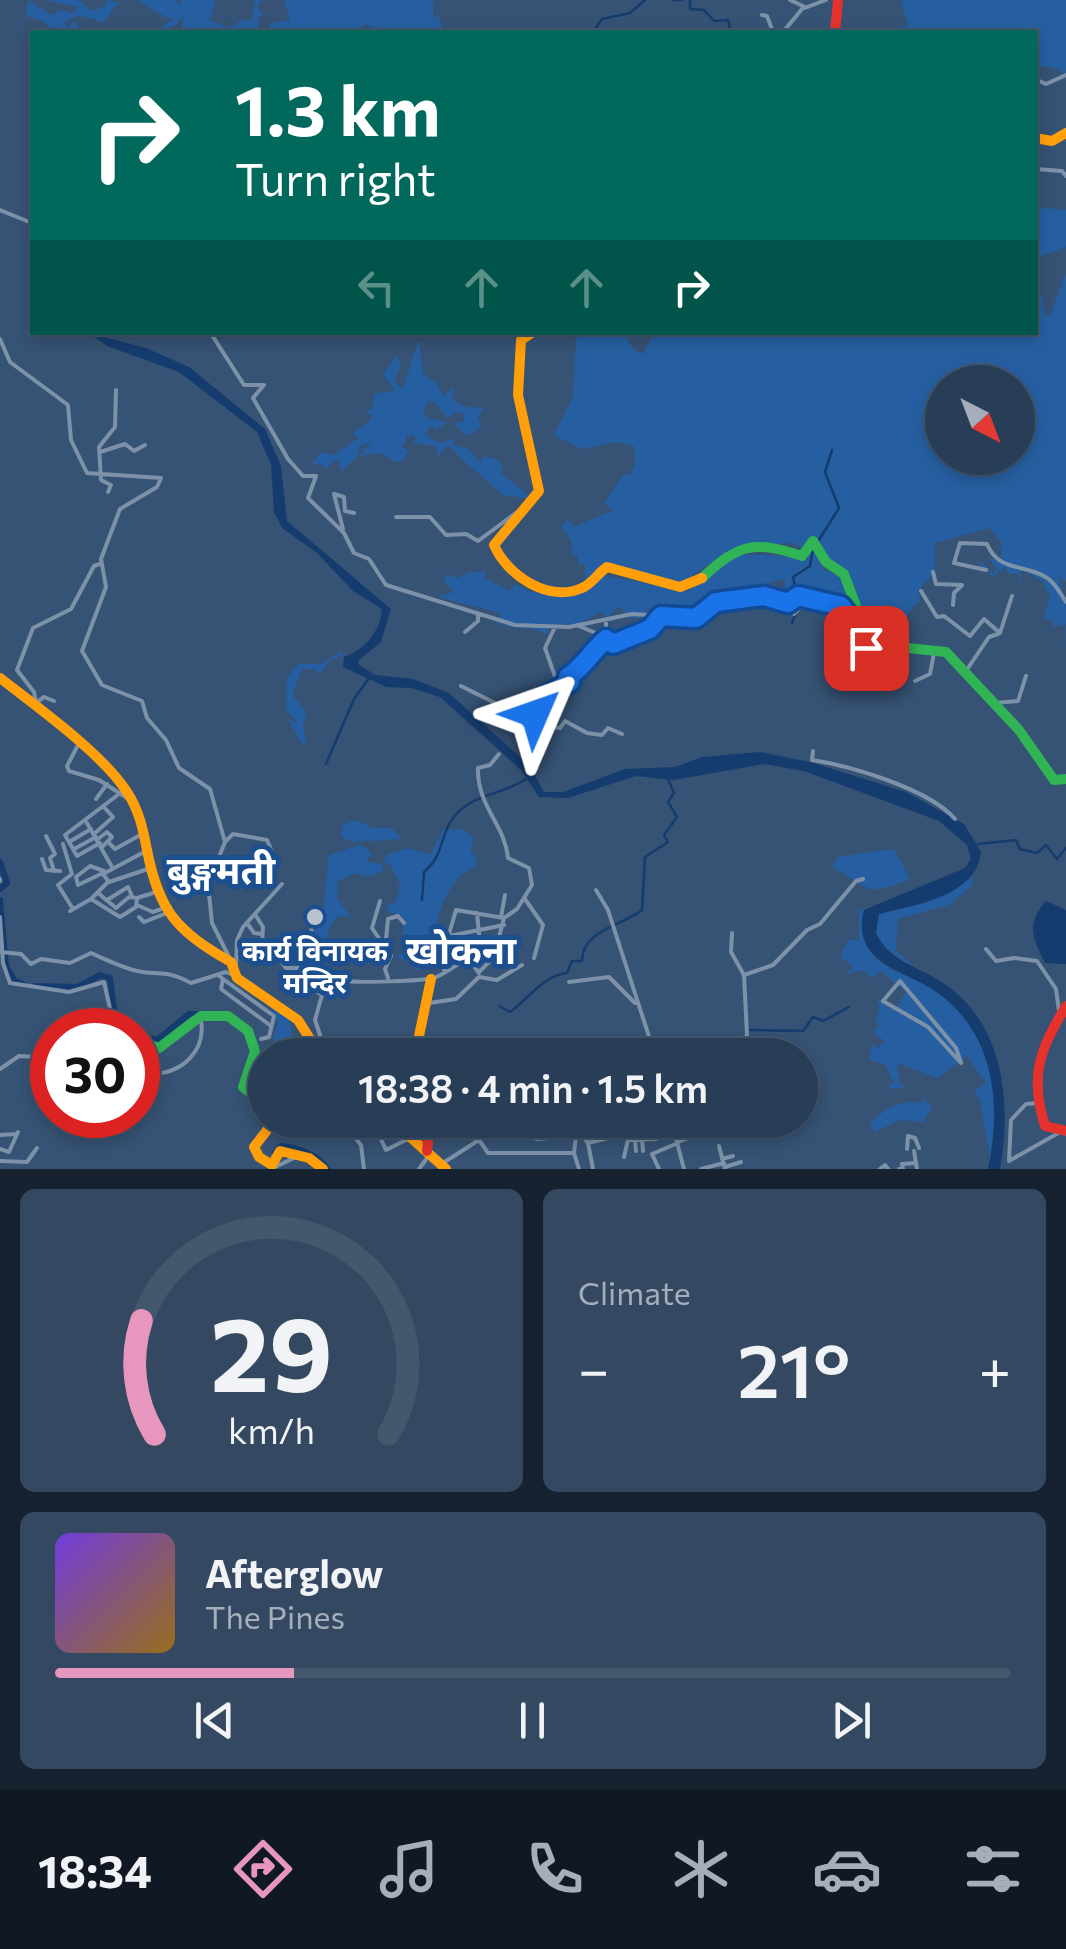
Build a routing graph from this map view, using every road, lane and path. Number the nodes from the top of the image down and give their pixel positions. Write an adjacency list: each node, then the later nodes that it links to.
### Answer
1 (790, 0): 4 (street)
2 (826, 0): 4 (street)
3 (838, 0): 8 (main road)
4 (805, 7): 7 (street)
5 (762, 15): 6 (street)
6 (772, 30)
7 (785, 30)
8 (835, 30)
9 (1066, 76): 10 (street)
10 (1038, 80)
11 (1066, 134): 12 (main road)
12 (1038, 139)
13 (1038, 169): 14 (street)
14 (1066, 176)
15 (0, 210): 16 (street)
16 (30, 222)
17 (212, 335): 28 (street)
18 (529, 335): 25 (main road)
19 (0, 339): 23 (street)
20 (116, 390): 22 (street)
21 (145, 445): 22 (street)
22 (99, 452): 23 (street)
23 (100, 476): 24 (street); 29 (street)
24 (108, 492)
25 (537, 498): 27 (street); 50 (main road)
26 (354, 513): 28 (street)
27 (396, 517)
28 (347, 537): 41 (street)
29 (100, 565): 62 (street); 83 (street)
30 (965, 568): 31 (street); 33 (street); 38 (street)
31 (986, 570)
32 (933, 572): 33 (street)
33 (959, 582): 39 (street)
34 (922, 590): 48 (street)
35 (798, 596): 37 (street); 40 (street); 43 (street)
36 (1012, 596): 48 (street)
37 (807, 600): 40 (street); 50 (street)
38 (1066, 602)
39 (953, 605)
40 (801, 606): 42 (street)
41 (477, 613): 46 (street); 47 (street)
42 (794, 614)
43 (661, 616): 44 (street); 49 (street)
44 (606, 620): 45 (street); 49 (street)
45 (580, 626): 46 (street); 49 (street)
46 (555, 627): 59 (street)
47 (465, 632)
48 (998, 634): 54 (street)
49 (605, 638): 52 (street)
50 (892, 643): 51 (main road)
51 (929, 649): 54 (main road); 56 (street)
52 (583, 668): 53 (street); 59 (street)
53 (588, 673)
54 (964, 673): 61 (main road)
55 (1026, 676): 61 (street)
56 (915, 681)
57 (2, 682): 62 (main road)
58 (460, 686): 63 (street)
59 (558, 686): 63 (street)
60 (54, 701): 62 (street)
61 (994, 704): 69 (main road)
62 (35, 705): 66 (main road)
63 (532, 723): 64 (street); 65 (street)
64 (517, 728)
65 (622, 734)
66 (78, 745): 70 (street); 72 (main road)
67 (813, 751): 76 (street)
68 (499, 754): 110 (street)
69 (1066, 779)
70 (107, 784): 71 (street); 73 (street)
71 (119, 794): 72 (street); 73 (street)
72 (131, 800): 79 (main road)
73 (106, 805): 74 (street); 77 (street)
74 (97, 812): 75 (street); 77 (street)
75 (88, 819): 78 (street); 81 (street); 84 (street)
76 (955, 819)
77 (106, 823): 78 (street)
78 (100, 828): 81 (street)
79 (142, 834): 85 (street); 86 (main road)
80 (46, 836): 92 (street)
81 (97, 838): 82 (street); 82 (street); 84 (street); 84 (street); 88 (street)
82 (108, 842): 85 (street)
83 (225, 842): 87 (street); 139 (street)
84 (66, 845): 96 (street)
85 (115, 849): 88 (street)
86 (146, 851): 90 (street); 91 (main road)
87 (272, 852)
88 (108, 857): 90 (street)
89 (42, 859): 92 (street)
90 (112, 867): 93 (street)
91 (152, 868): 94 (street); 102 (main road)
92 (58, 870): 96 (street)
93 (104, 872): 97 (street); 99 (street); 99 (street)
94 (123, 876): 97 (street); 100 (street)
95 (864, 880): 141 (street)
96 (62, 881): 101 (street); 107 (street)
97 (108, 882): 104 (street)
98 (282, 884): 116 (street)
99 (78, 885): 107 (street)
100 (124, 888): 105 (street); 108 (street)
101 (51, 890)
102 (154, 890): 108 (street); 115 (main road)
103 (596, 890): 147 (street)
104 (98, 893): 109 (street); 111 (street)
105 (116, 894): 111 (street); 113 (street)
106 (505, 895): 119 (street)
107 (64, 896): 109 (street)
108 (135, 897): 113 (street); 114 (street)
109 (91, 899): 114 (street)
110 (525, 899): 119 (street); 135 (street)
111 (107, 900): 113 (street)
112 (380, 901): 143 (street)
113 (122, 905)
114 (137, 905): 115 (street)
115 (165, 910): 118 (street); 139 (main road)
116 (255, 914): 122 (street); 127 (street)
117 (477, 914): 119 (street); 125 (street); 128 (street)
118 (139, 917)
119 (503, 917): 123 (street)
120 (0, 918): 133 (street)
121 (404, 922): 130 (street)
122 (247, 923): 127 (street); 139 (street)
123 (504, 925): 125 (street); 129 (street)
124 (312, 928): 137 (street)
125 (479, 931): 128 (street); 131 (street)
126 (732, 933): 141 (street)
127 (262, 934): 137 (street)
128 (449, 936): 138 (street)
129 (498, 938): 131 (street); 140 (street)
130 (386, 939)
131 (481, 941): 134 (street)
132 (986, 949): 150 (street)
133 (2, 952): 142 (street); 149 (street)
134 (467, 958): 138 (street); 140 (street)
135 (534, 958)
136 (522, 965): 140 (street)
137 (297, 969): 146 (street)
138 (444, 970): 144 (street)
139 (235, 971): 142 (street); 155 (main road)
140 (479, 974): 148 (street)
141 (744, 975): 152 (street)
142 (220, 977): 154 (street)
143 (388, 978): 144 (street); 146 (street)
144 (431, 979): 148 (main road)
145 (568, 982): 147 (street)
146 (322, 995): 156 (street)
147 (635, 1003): 158 (street)
148 (428, 1004): 157 (main road)
149 (110, 1008)
150 (1063, 1011): 165 (main road)
151 (201, 1016): 153 (main road); 160 (main road); 164 (street)
152 (748, 1036): 159 (street)
153 (250, 1038)
154 (266, 1038)
155 (309, 1038)
156 (321, 1038)
157 (414, 1038)
158 (648, 1038)
159 (745, 1038)
160 (160, 1047)
161 (30, 1057): 163 (street)
162 (960, 1063): 162 (street)
163 (0, 1070)
164 (160, 1072)
165 (1038, 1103): 166 (main road); 166 (street)
166 (1065, 1130)
167 (0, 1134): 186 (street)
168 (259, 1138): 191 (main road)
169 (356, 1138): 203 (street)
170 (378, 1138): 183 (street)
171 (411, 1138): 183 (main road)
172 (423, 1138): 183 (main road)
173 (478, 1138): 189 (street); 199 (street)
174 (578, 1138): 190 (street)
175 (586, 1138): 181 (street)
176 (608, 1138): 181 (street)
177 (648, 1138): 180 (street)
178 (675, 1138): 182 (street)
179 (690, 1138): 182 (street)
180 (639, 1140): 188 (street); 193 (street)
181 (588, 1143): 206 (street)
182 (678, 1143): 207 (street); 208 (street)
183 (420, 1146): 199 (main road); 204 (street)
184 (719, 1146): 197 (street)
185 (37, 1148): 195 (street)
186 (0, 1149)
187 (913, 1149): 198 (street)
188 (639, 1151)
189 (548, 1153): 190 (street); 194 (street)
190 (574, 1153): 205 (street)
191 (299, 1155): 201 (street); 202 (main road)
192 (733, 1156): 197 (street)
193 (624, 1158)
194 (552, 1160)
195 (0, 1161)
196 (741, 1162): 197 (street)
197 (724, 1165): 200 (street)
198 (916, 1166): 211 (street)
199 (443, 1167)
200 (703, 1168)
201 (271, 1169)
202 (323, 1169)
203 (364, 1169)
204 (419, 1169)
205 (579, 1169)
206 (593, 1169)
207 (659, 1169)
208 (684, 1169)
209 (880, 1169): 210 (street)
210 (888, 1169)
211 (901, 1169)

